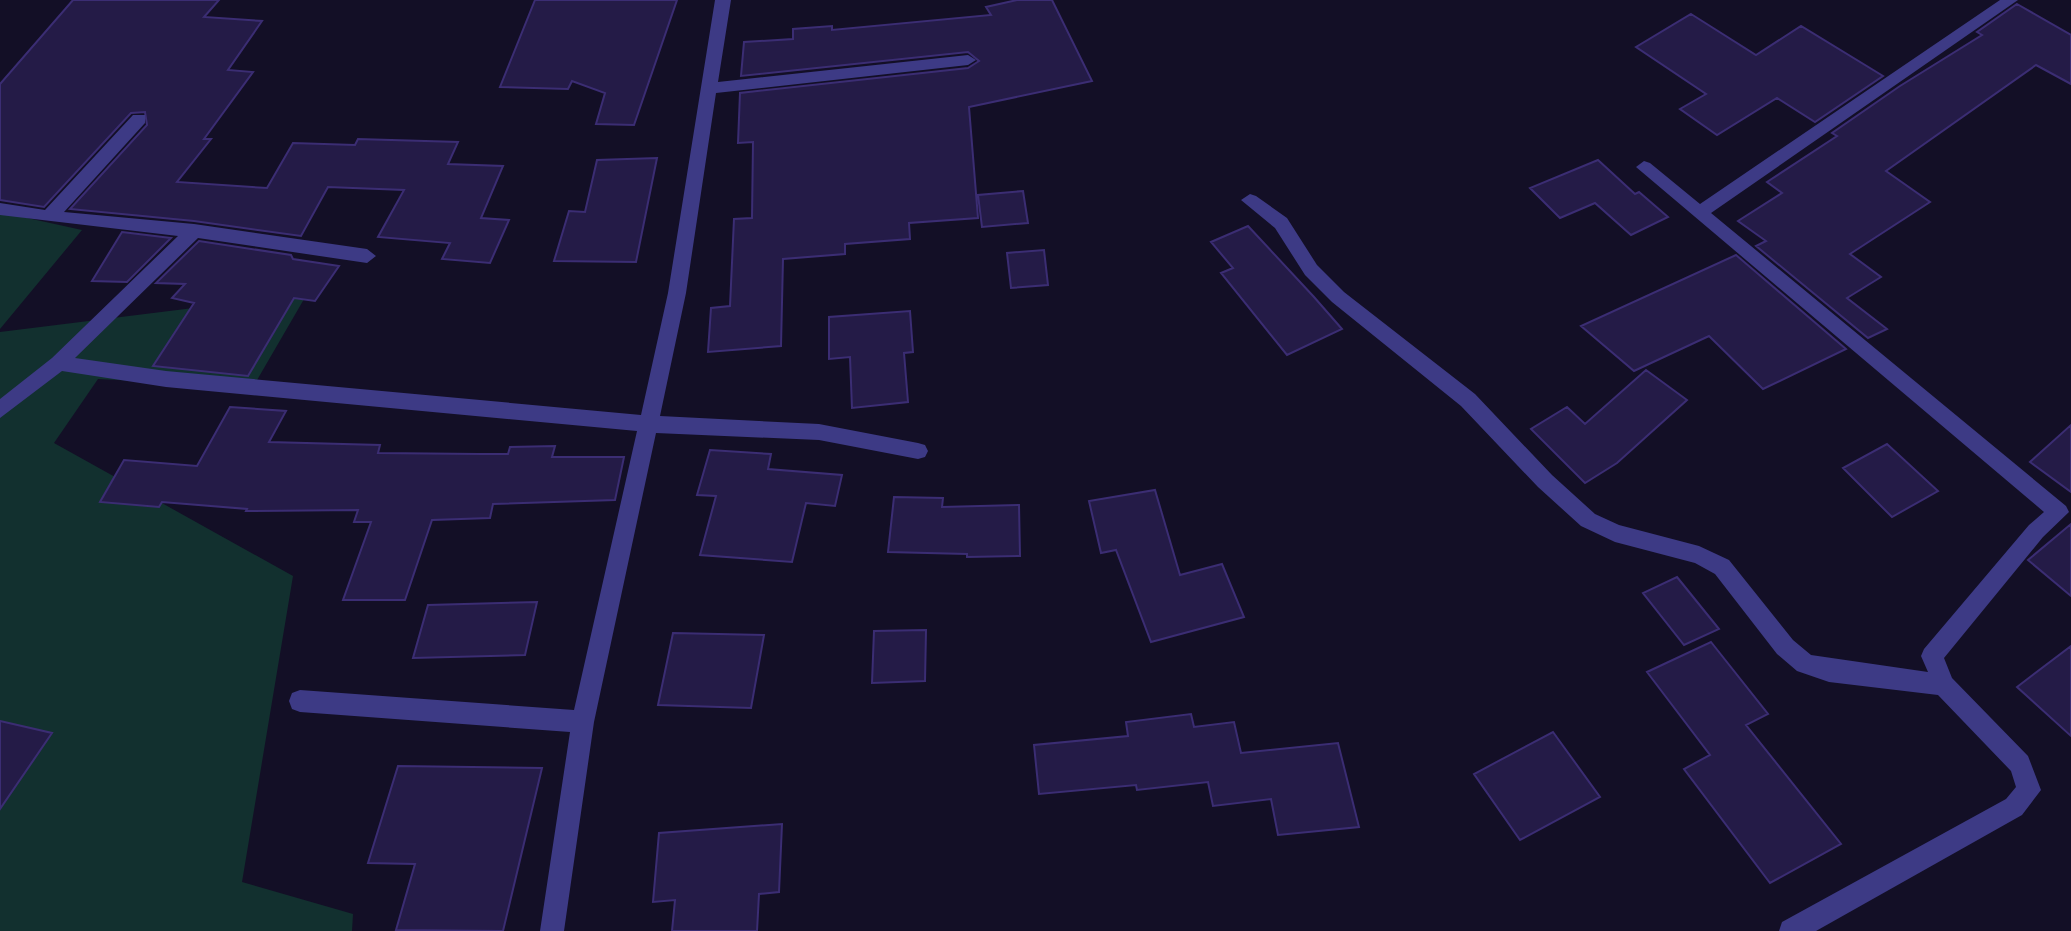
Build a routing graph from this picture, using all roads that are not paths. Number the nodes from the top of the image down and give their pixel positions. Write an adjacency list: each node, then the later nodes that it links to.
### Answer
1 (723, 0): 4 (street)
2 (2010, 0): 9 (street)
3 (968, 60): 4 (street)
4 (709, 88): 15 (street)
5 (139, 119): 10 (street)
6 (1644, 167): 9 (street)
7 (1250, 200): 18 (street)
8 (0, 209): 10 (street)
9 (1699, 213): 17 (street)
10 (49, 217): 11 (street)
11 (194, 231): 12 (street); 13 (street)
12 (367, 256)
13 (59, 363): 14 (street); 15 (street)
14 (0, 410)
15 (649, 424): 16 (street); 20 (street)
16 (918, 451)
17 (2065, 517): 18 (street)
18 (1944, 685): 22 (street)
19 (300, 701): 20 (street)
20 (583, 722): 21 (street)
21 (552, 931)
22 (1791, 931)

